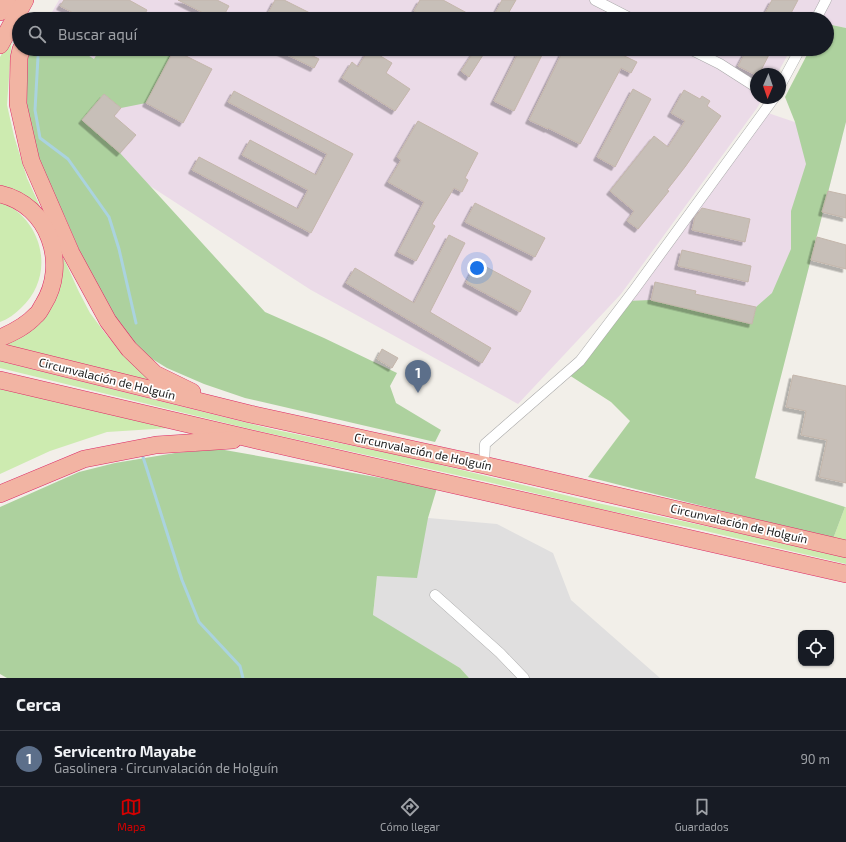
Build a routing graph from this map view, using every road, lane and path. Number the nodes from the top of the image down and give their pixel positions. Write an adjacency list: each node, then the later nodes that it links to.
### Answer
1 (5, 0): 6 (highway); 7 (highway)
2 (25, 0): 8 (highway)
3 (32, 0): 9 (highway)
4 (595, 0): 10 (street)
5 (826, 0): 11 (street)
6 (0, 4)
7 (0, 12)
8 (18, 12)
9 (29, 12)
10 (618, 12)
11 (820, 12)
12 (12, 23): 13 (highway)
13 (0, 45)
14 (19, 56): 24 (highway)
15 (704, 56): 18 (street)
16 (796, 56): 17 (street)
17 (786, 75)
18 (750, 83)
19 (769, 104): 26 (street)
20 (0, 194): 21 (highway)
21 (0, 338)
22 (0, 352): 24 (highway, Circunvalación de Holguín)
23 (0, 380): 25 (highway, Circunvalación de Holguín)
24 (250, 414): 26 (highway, Circunvalación de Holguín)
25 (252, 439): 27 (highway); 29 (highway, Circunvalación de Holguín)
26 (484, 464): 28 (highway, Circunvalación de Holguín)
27 (0, 494)
28 (846, 549)
29 (846, 574)
30 (435, 595): 31 (street)
31 (524, 678)

